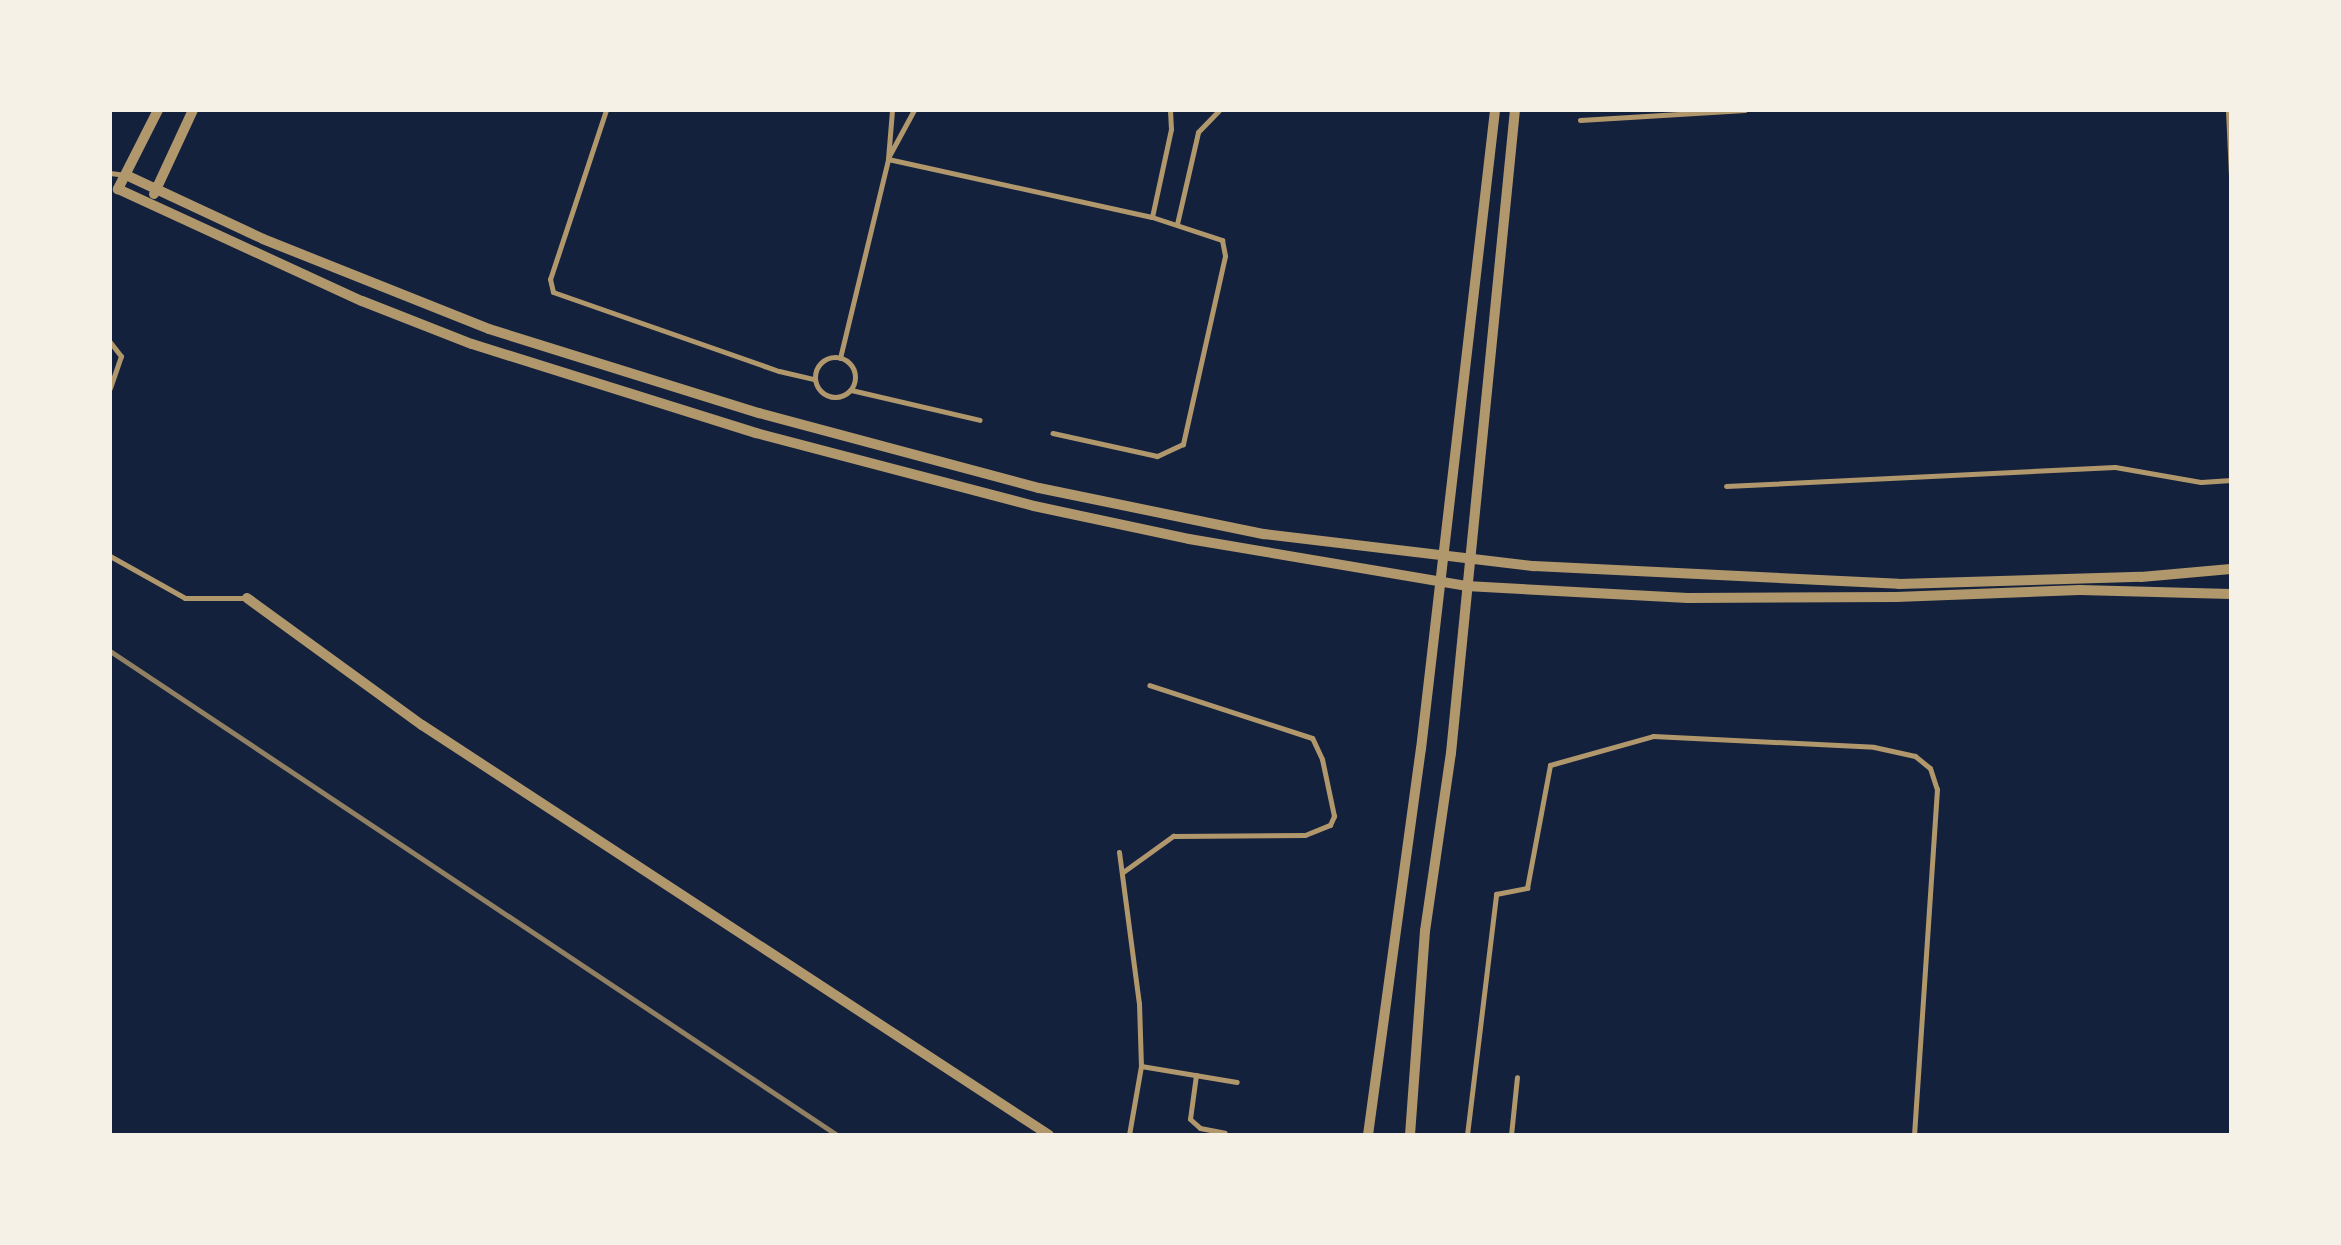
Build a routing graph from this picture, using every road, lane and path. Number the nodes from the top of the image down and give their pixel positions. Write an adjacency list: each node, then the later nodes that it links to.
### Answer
1 (158, 110): 15 (street)
2 (193, 110): 18 (street)
3 (606, 110): 24 (lane)
4 (892, 110): 13 (lane)
5 (914, 110): 13 (lane)
6 (1170, 110): 20 (lane)
7 (1219, 110): 21 (lane)
8 (1495, 110): 31 (street)
9 (1514, 110): 33 (street)
10 (1745, 110): 12 (lane)
11 (2228, 110): 16 (lane)
12 (1580, 120)
13 (888, 159): 20 (lane); 23 (lane)
14 (110, 172): 15 (lane)
15 (126, 175): 17 (street); 18 (street)
16 (2231, 175)
17 (114, 186): 19 (street)
18 (157, 189): 19 (street); 31 (street)
19 (150, 204): 35 (street)
20 (1152, 217): 21 (lane)
21 (1178, 224): 28 (lane)
22 (110, 342): 25 (lane)
23 (840, 358): 24 (lane); 26 (lane)
24 (815, 379): 26 (lane)
25 (110, 388)
26 (852, 390): 27 (lane)
27 (980, 420)
28 (1052, 433)
29 (2231, 480): 30 (lane)
30 (1726, 486)
31 (1442, 555): 33 (street); 35 (street)
32 (110, 556): 38 (lane)
33 (1468, 557): 34 (street); 36 (street)
34 (2231, 569)
35 (1438, 584): 36 (street); 49 (street)
36 (1466, 586): 37 (street); 50 (street)
37 (2231, 594)
38 (247, 598): 47 (street)
39 (1150, 685): 41 (lane)
40 (1119, 852): 41 (lane)
41 (1122, 872): 42 (lane)
42 (1141, 1066): 43 (lane); 48 (lane)
43 (1196, 1075): 45 (lane); 46 (lane)
44 (1518, 1076): 52 (lane)
45 (1236, 1082)
46 (1226, 1133)
47 (1050, 1135)
48 (1129, 1135)
49 (1368, 1135)
50 (1410, 1135)
51 (1467, 1135): 53 (lane)
52 (1511, 1135)
53 (1914, 1135)

